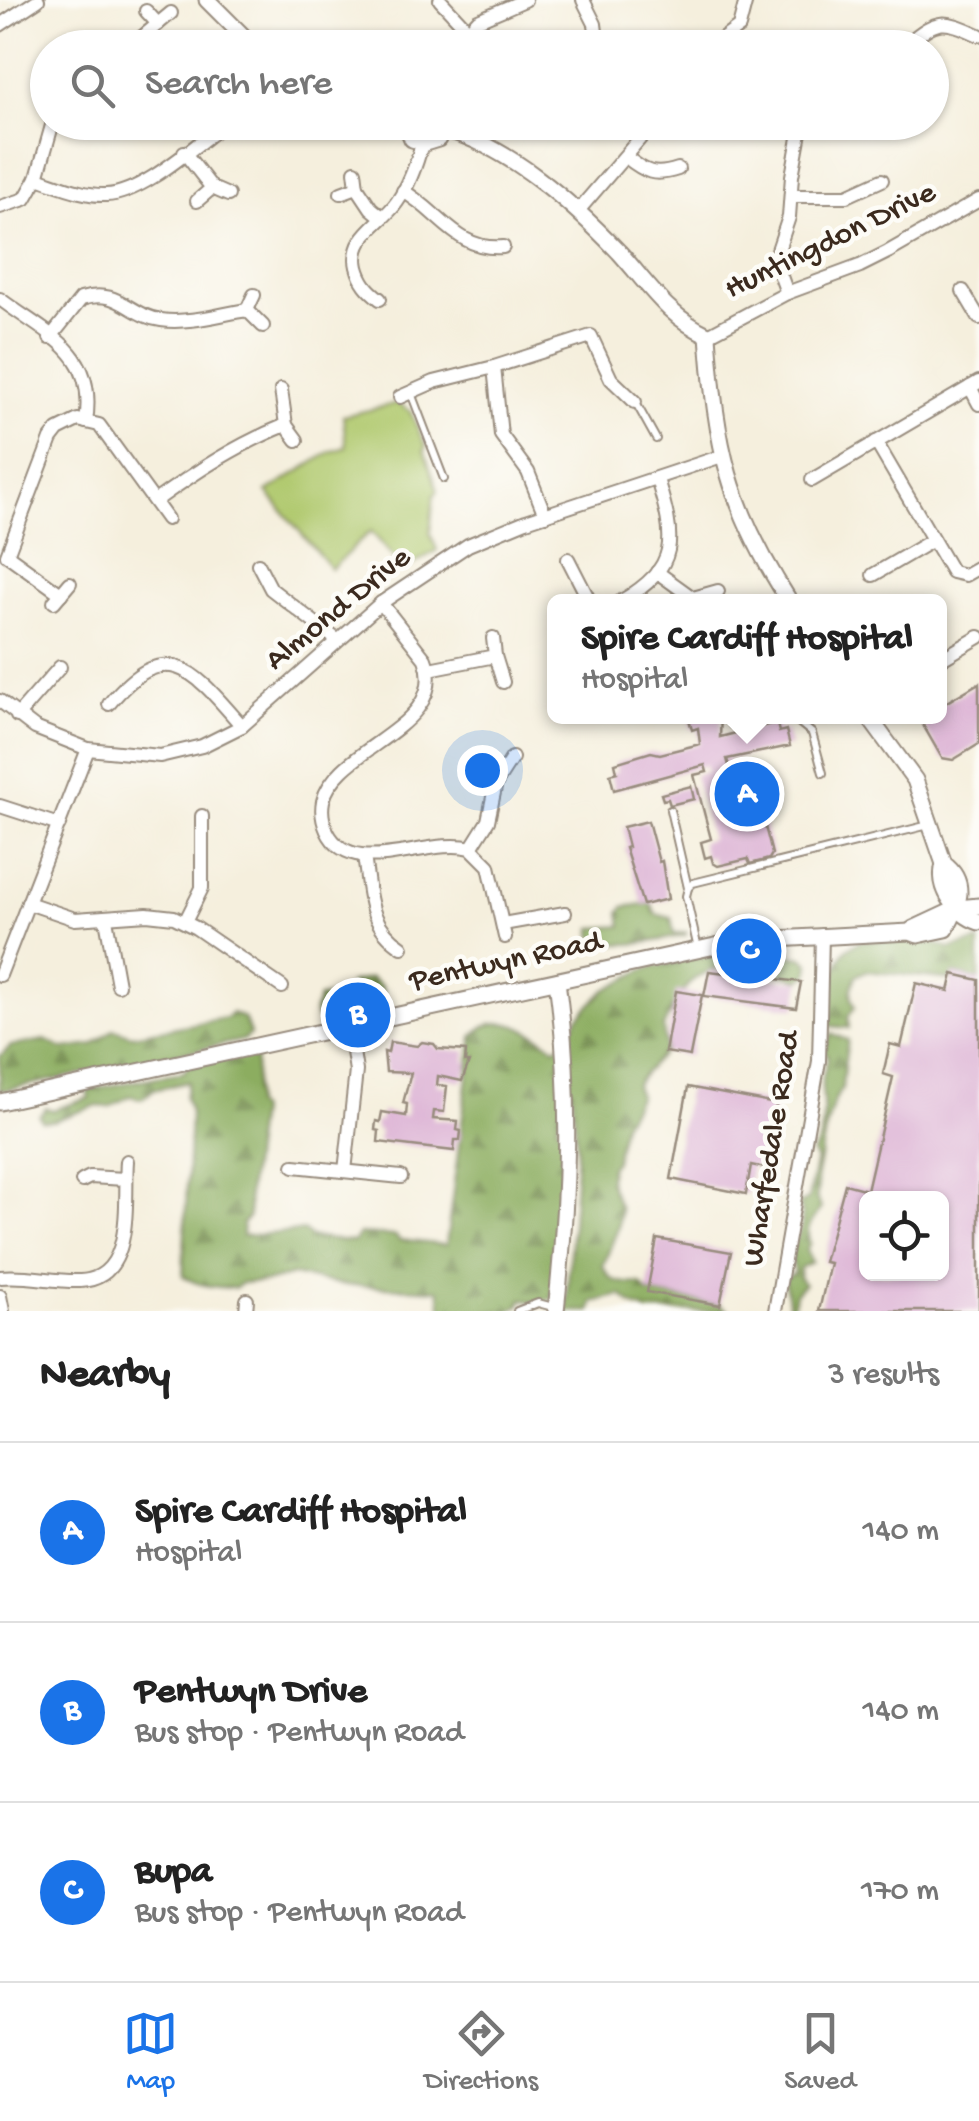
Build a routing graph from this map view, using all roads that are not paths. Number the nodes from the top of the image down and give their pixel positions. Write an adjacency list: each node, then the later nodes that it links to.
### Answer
1 (38, 0): 9 (street)
2 (207, 0): 12 (street)
3 (440, 0): 13 (street)
4 (525, 0): 13 (street)
5 (584, 0): 14 (street)
6 (746, 0): 15 (street)
7 (146, 11): 10 (street)
8 (172, 13): 10 (street)
9 (0, 24)
10 (158, 24): 11 (street)
11 (151, 30)
12 (237, 30)
13 (467, 30)
14 (596, 30)
15 (735, 30)
16 (926, 30): 17 (street)
17 (979, 35)
18 (48, 140): 30 (street)
19 (201, 140): 26 (street)
20 (414, 140): 25 (street)
21 (434, 140): 25 (street)
22 (478, 140): 41 (street)
23 (640, 140): 27 (street)
24 (799, 140): 37 (street)
25 (422, 143): 35 (street)
26 (184, 152): 30 (street); 33 (street)
27 (626, 158): 28 (street); 41 (street)
28 (678, 170)
29 (355, 171): 32 (street)
30 (37, 178): 40 (street)
31 (882, 180): 37 (street)
32 (356, 187): 34 (street); 42 (street)
33 (212, 188): 36 (street); 39 (street)
34 (341, 192)
35 (403, 192): 42 (street); 43 (street)
36 (228, 196)
37 (792, 196): 45 (street)
38 (979, 200): 45 (street, Huntingdon Drive)
39 (197, 201)
40 (0, 207)
41 (578, 212): 52 (street)
42 (382, 218): 47 (street)
43 (503, 247)
44 (963, 290): 50 (street)
45 (787, 293): 52 (street, Huntingdon Drive)
46 (254, 295): 49 (street)
47 (380, 299)
48 (0, 300): 53 (street)
49 (247, 310): 51 (street); 53 (street)
50 (979, 318)
51 (263, 326)
52 (708, 336): 65 (street)
53 (50, 338): 60 (street)
54 (494, 367): 57 (street); 58 (street); 70 (street)
55 (974, 384): 59 (street); 64 (street)
56 (282, 390): 61 (street)
57 (405, 395): 66 (lane)
58 (636, 402): 62 (lane)
59 (979, 404)
60 (86, 422): 69 (street); 73 (street)
61 (286, 425): 63 (street); 69 (street)
62 (656, 439)
63 (297, 440)
64 (876, 442): 68 (street); 72 (street)
65 (722, 456): 67 (street, Almond Drive); 85 (street)
66 (444, 479)
67 (656, 480): 70 (street, Almond Drive); 77 (street)
68 (812, 480)
69 (155, 501): 71 (street)
70 (544, 515): 86 (street, Almond Drive)
71 (166, 519)
72 (933, 540): 76 (street); 78 (street)
73 (4, 553): 80 (street)
74 (568, 559): 81 (street)
75 (258, 564): 89 (street)
76 (979, 567)
77 (656, 572): 82 (street); 83 (street)
78 (873, 575)
79 (718, 591): 84 (street)
80 (62, 593)
81 (586, 594)
82 (630, 594)
83 (687, 594)
84 (707, 594)
85 (785, 594)
86 (381, 603): 89 (street, Almond Drive); 93 (street)
87 (979, 637): 91 (street)
88 (493, 638): 90 (street)
89 (337, 640): 102 (street, Almond Drive)
90 (495, 656): 93 (street); 94 (street)
91 (947, 656)
92 (60, 667): 97 (street)
93 (429, 669): 114 (street)
94 (503, 682)
95 (0, 701): 97 (street, Almond Drive)
96 (109, 704): 102 (street)
97 (16, 716): 103 (street, Almond Drive)
98 (736, 724): 101 (lane)
99 (801, 724): 105 (lane)
100 (874, 724): 109 (street)
101 (732, 725)
102 (242, 726): 103 (street, Almond Drive)
103 (88, 750): 110 (street)
104 (512, 758): 113 (street)
105 (823, 773)
106 (0, 806): 110 (street)
107 (670, 810): 115 (lane)
108 (202, 816): 112 (street)
109 (930, 824): 115 (lane); 118 (street)
110 (59, 825): 116 (street)
111 (186, 832): 112 (street)
112 (202, 832): 121 (street)
113 (471, 848): 114 (street); 119 (street)
114 (364, 856): 124 (street)
115 (688, 888): 127 (lane)
116 (28, 903): 120 (street); 128 (street)
117 (979, 906): 118 (street, Pentwyn Road)
118 (958, 908): 122 (street); 123 (street, Pentwyn Road)
119 (565, 913)
120 (106, 919): 121 (street); 131 (street)
121 (186, 922): 129 (street)
122 (979, 922)
123 (822, 935): 127 (street, Pentwyn Road); 147 (street, Wharfedale Road)
124 (388, 938): 125 (street); 126 (street)
125 (402, 947)
126 (378, 950)
127 (698, 950): 130 (street, Pentwyn Road)
128 (0, 975)
129 (267, 977): 132 (street); 133 (street)
130 (557, 980): 134 (street, Pentwyn Road); 144 (street)
131 (118, 985)
132 (282, 987)
133 (257, 992)
134 (349, 1026): 135 (street, Pentwyn Road); 138 (street)
135 (0, 1102)
136 (127, 1161): 140 (street)
137 (294, 1166): 138 (street)
138 (345, 1171): 139 (street)
139 (401, 1177)
140 (126, 1179): 141 (street); 142 (street)
141 (82, 1181)
142 (0, 1277)
143 (0, 1296): 145 (street)
144 (556, 1310): 146 (lane)
145 (3, 1311)
146 (517, 1311)
147 (775, 1311)

